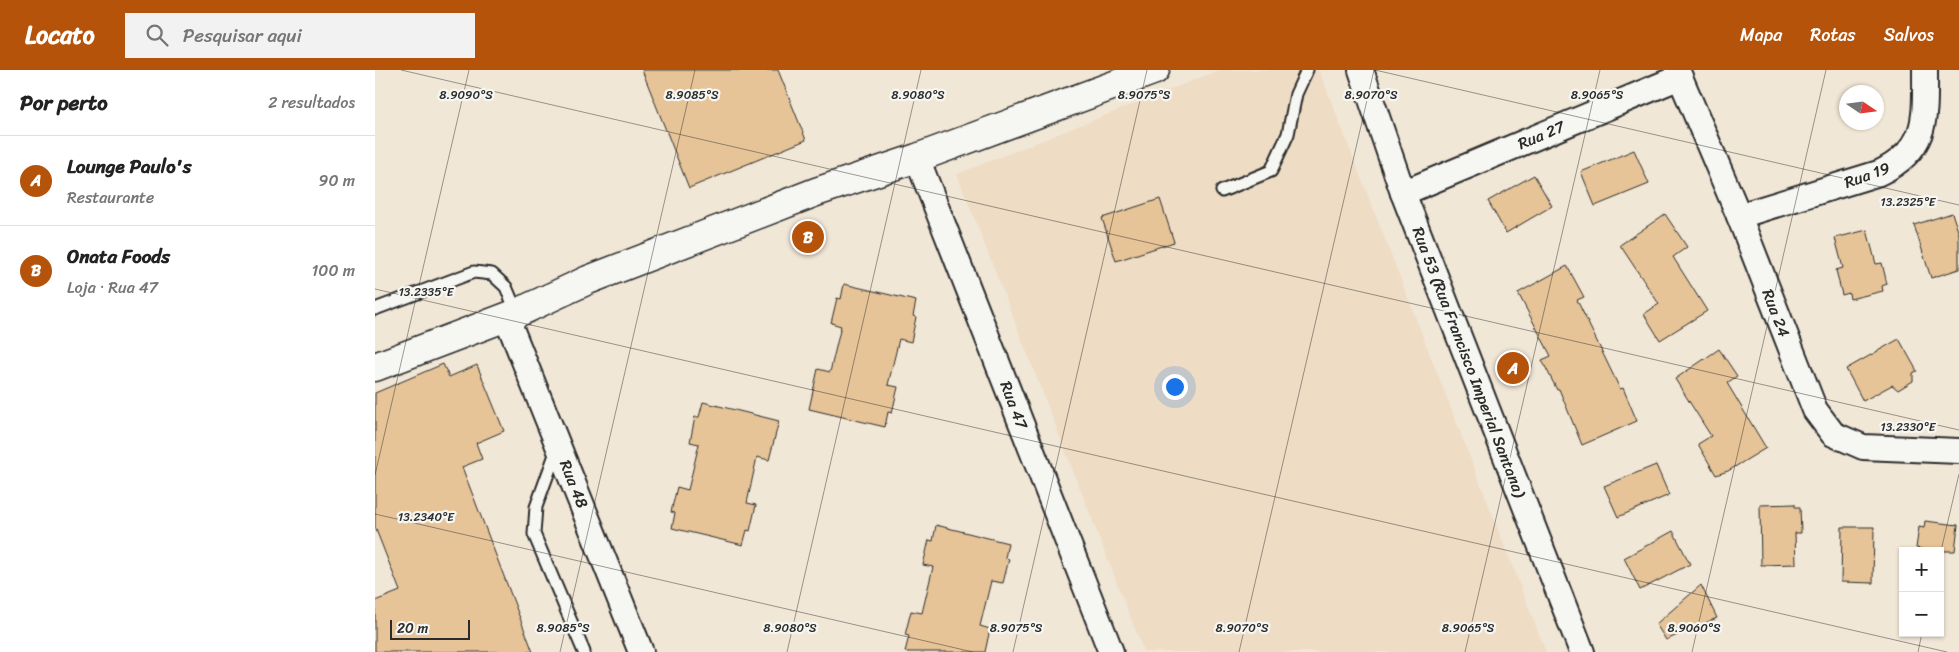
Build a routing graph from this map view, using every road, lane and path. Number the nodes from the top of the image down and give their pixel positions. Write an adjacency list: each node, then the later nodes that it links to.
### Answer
1 (1155, 70): 6 (street)
2 (1307, 70): 7 (lane)
3 (1361, 70): 8 (street, Rua 53 (Rua Francisco Imperial Santana))
4 (1925, 70): 9 (street, Rua 19)
5 (1678, 74): 8 (street, Rua 27); 9 (street, Rua 24)
6 (917, 158): 11 (street); 17 (street, Rua 47)
7 (1222, 191)
8 (1403, 193): 18 (street, Rua 53 (Rua Francisco Imperial Santana))
9 (1739, 216): 14 (street, Rua 24)
10 (375, 309): 11 (lane)
11 (511, 314): 12 (street); 13 (street, Rua 48)
12 (375, 367)
13 (558, 445): 15 (lane); 16 (street, Rua 48)
14 (1959, 451)
15 (583, 652)
16 (641, 652)
17 (1111, 652)
18 (1582, 652)

